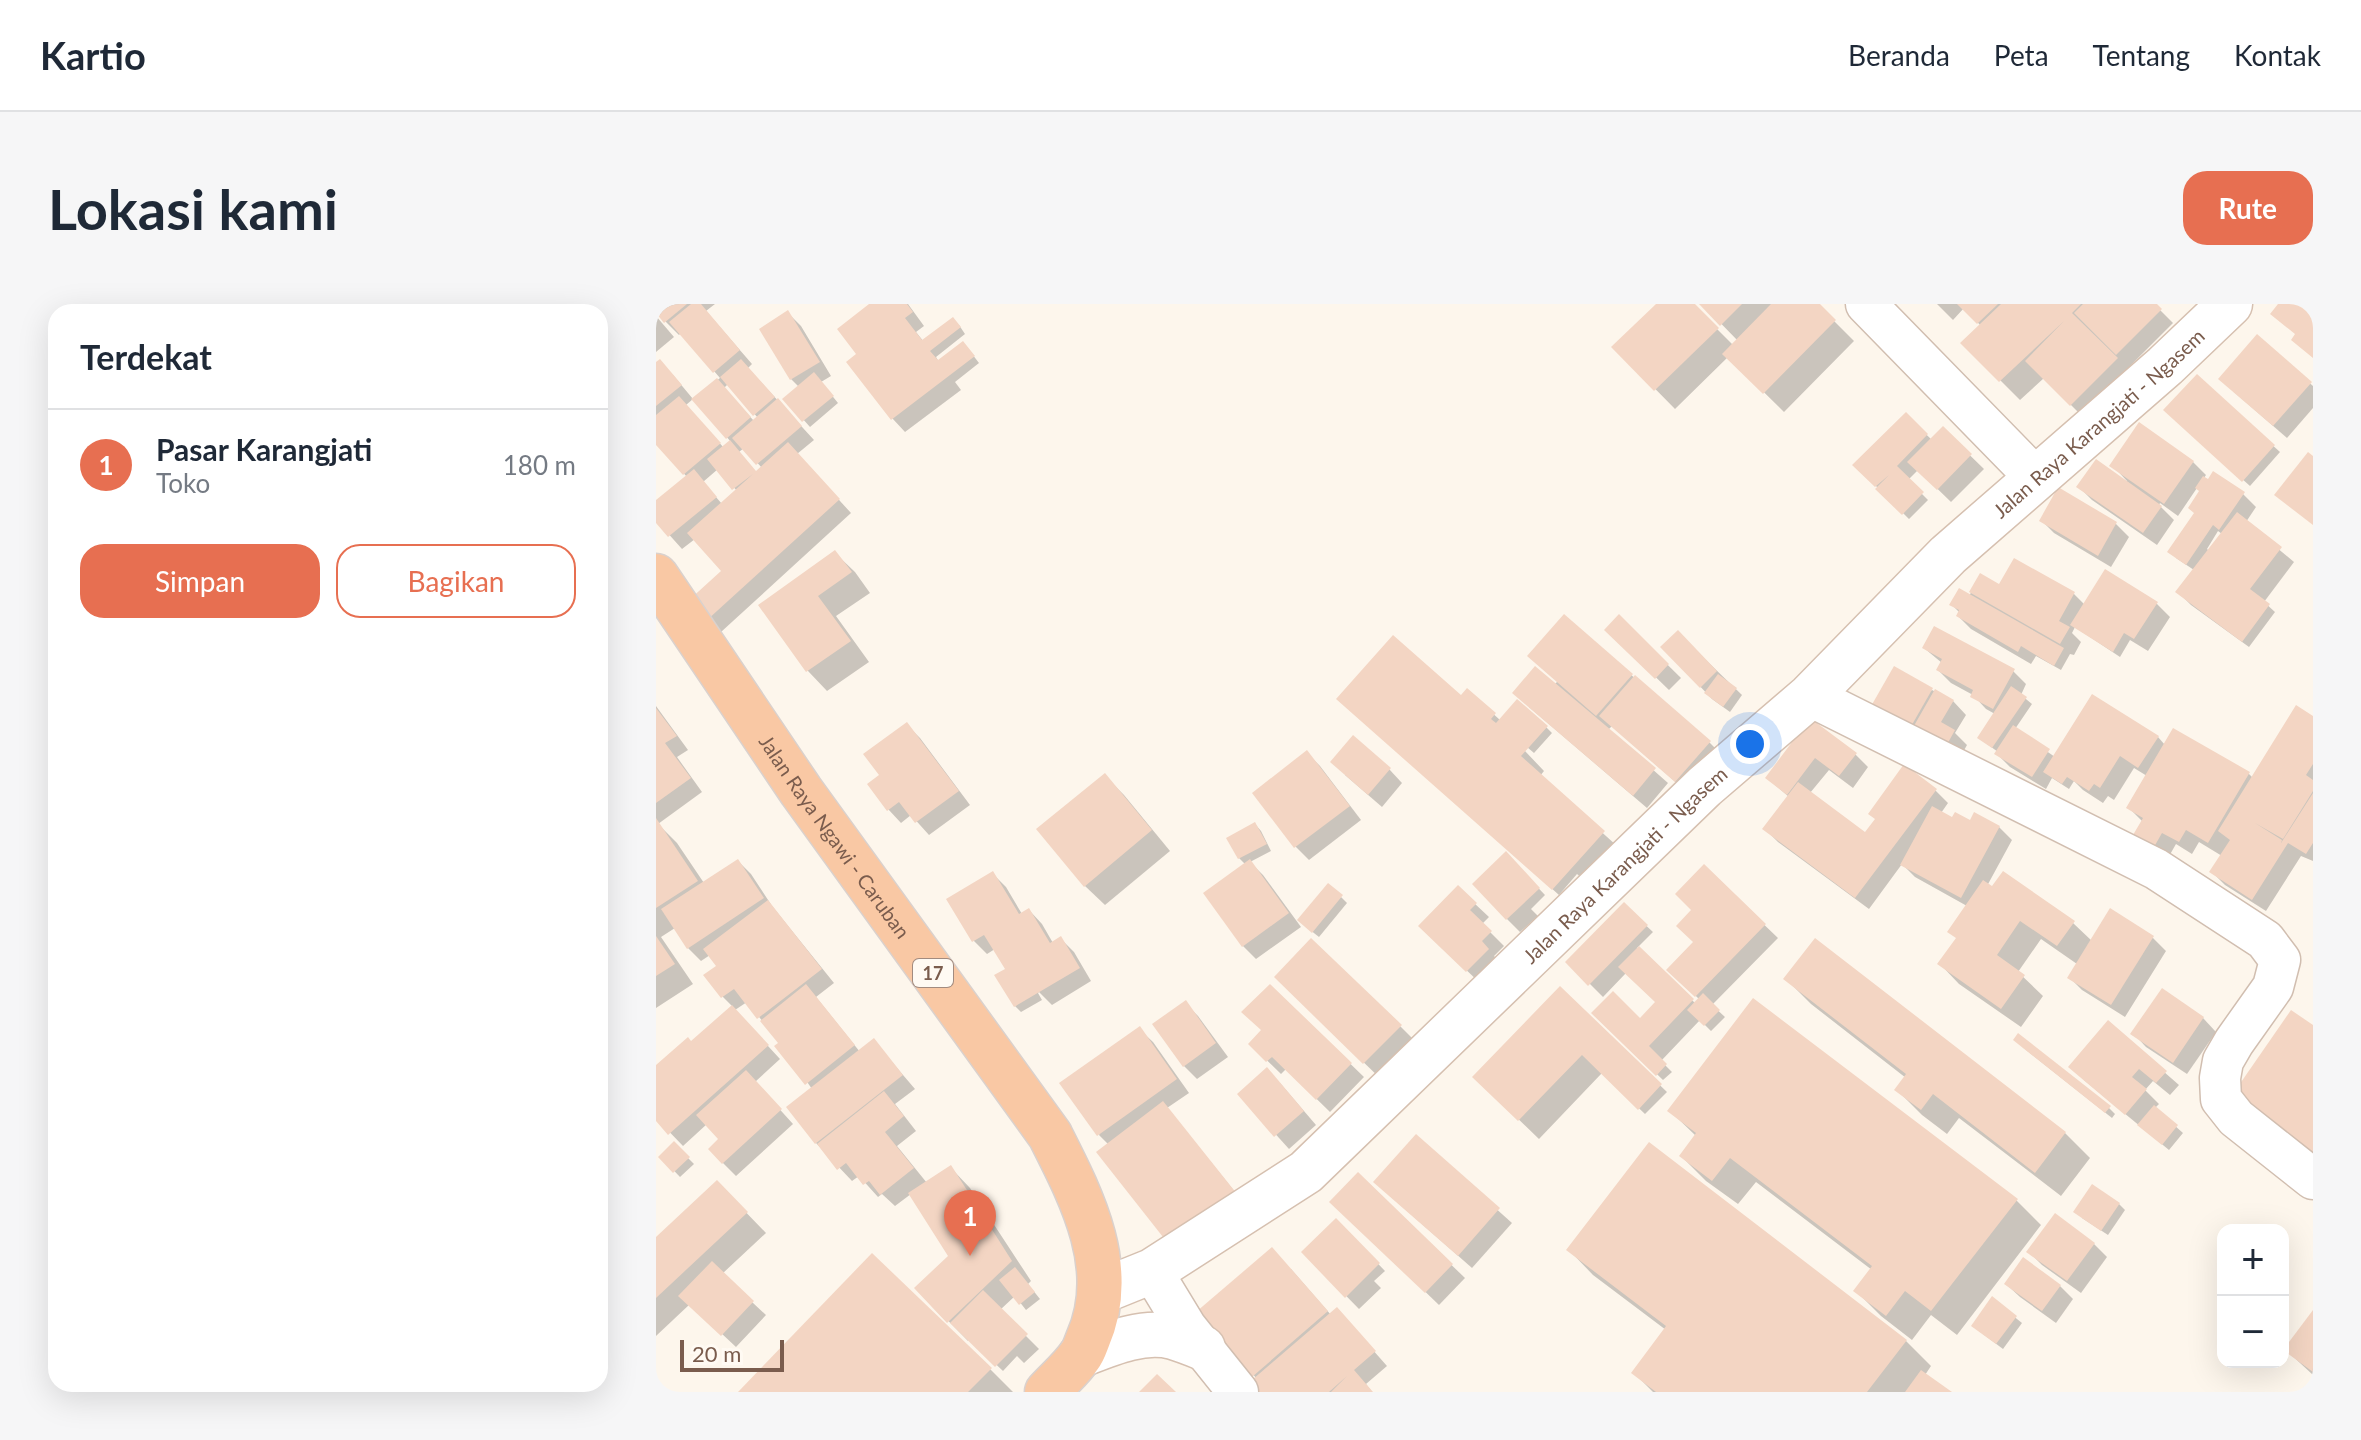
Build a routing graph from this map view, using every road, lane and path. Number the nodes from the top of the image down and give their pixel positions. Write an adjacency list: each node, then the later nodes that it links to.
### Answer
1 (1866, 304): 3 (street)
2 (2230, 304): 3 (main road, Jalan Raya Karangjati - Ngasem)
3 (2036, 478): 5 (main road, Jalan Raya Karangjati - Ngasem)
4 (656, 576): 8 (highway, Jalan Raya Ngawi - Caruban / 17)
5 (1810, 696): 6 (street); 7 (main road, Jalan Raya Karangjati - Ngasem)
6 (2313, 1179)
7 (1152, 1271): 8 (main road, Jalan Raya Karangjati - Ngasem); 9 (street); 10 (main road)
8 (1100, 1292): 10 (highway, Jalan Raya Ngawi - Caruban / 17)
9 (1203, 1348): 10 (main road); 12 (street)
10 (1083, 1352): 11 (highway, Jalan Raya Ngawi - Caruban / 17)
11 (1047, 1392)
12 (1238, 1392)

